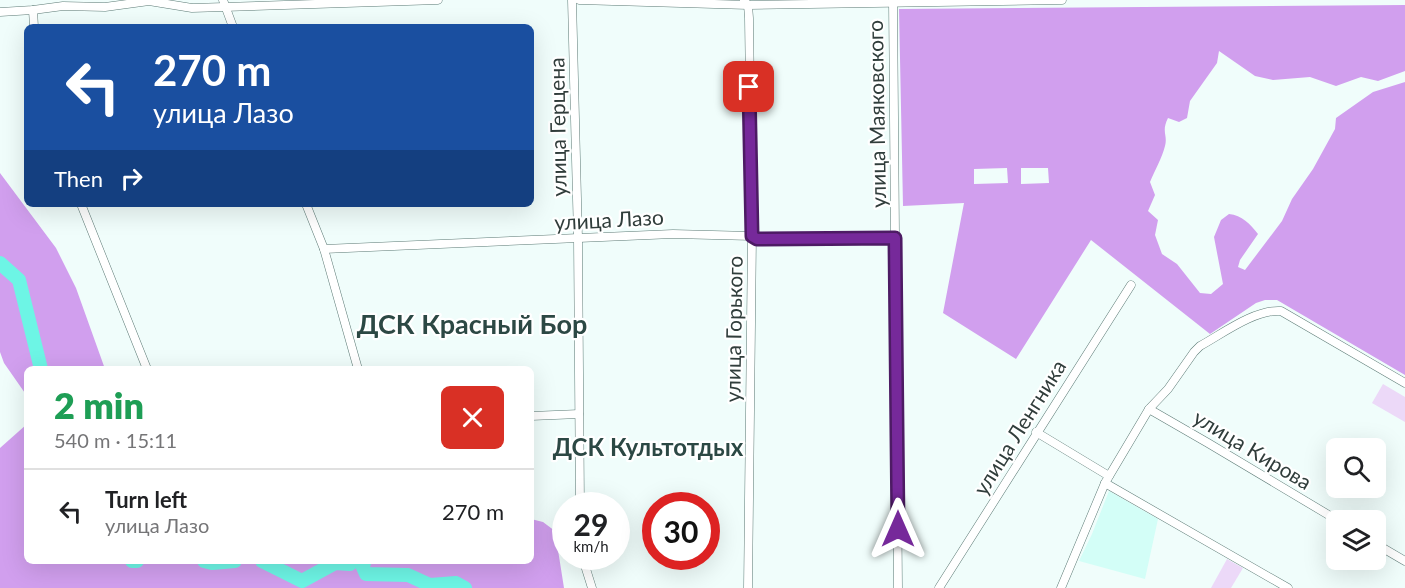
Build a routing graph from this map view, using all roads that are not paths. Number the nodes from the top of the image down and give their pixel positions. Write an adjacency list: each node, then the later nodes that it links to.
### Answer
1 (438, 0): 7 (street)
2 (572, 0): 15 (street, улица Герцена)
3 (579, 0): 6 (street)
4 (1062, 0): 5 (street)
5 (893, 1): 6 (street); 16 (street, улица Маяковского)
6 (746, 3): 14 (street, улица Горького)
7 (224, 4): 8 (street); 11 (street)
8 (33, 10): 9 (street); 10 (street)
9 (0, 12)
10 (34, 24)
11 (232, 24)
12 (82, 207): 19 (street)
13 (307, 207): 17 (street)
14 (752, 236): 15 (street, улица Лазо); 16 (street, улица Лазо); 33 (street, улица Горького)
15 (578, 238): 17 (street, улица Лазо); 23 (street, улица Герцена)
16 (895, 238): 34 (street, улица Маяковского)
17 (324, 249): 20 (street)
18 (1131, 285): 25 (street, улица Ленгника)
19 (146, 366)
20 (357, 366)
21 (1405, 383): 22 (street)
22 (1149, 409): 26 (street); 28 (street, улица Кирова)
23 (579, 414): 24 (street); 27 (street, улица Герцена)
24 (534, 416)
25 (1036, 432): 26 (street); 35 (street, улица Ленгника)
26 (1107, 479): 36 (street); 37 (street)
27 (580, 492)
28 (1326, 513)
29 (1386, 550): 30 (street)
30 (1405, 561)
31 (586, 570): 32 (street)
32 (592, 588)
33 (748, 588)
34 (898, 588)
35 (939, 588)
36 (1061, 588)
37 (1288, 588)

